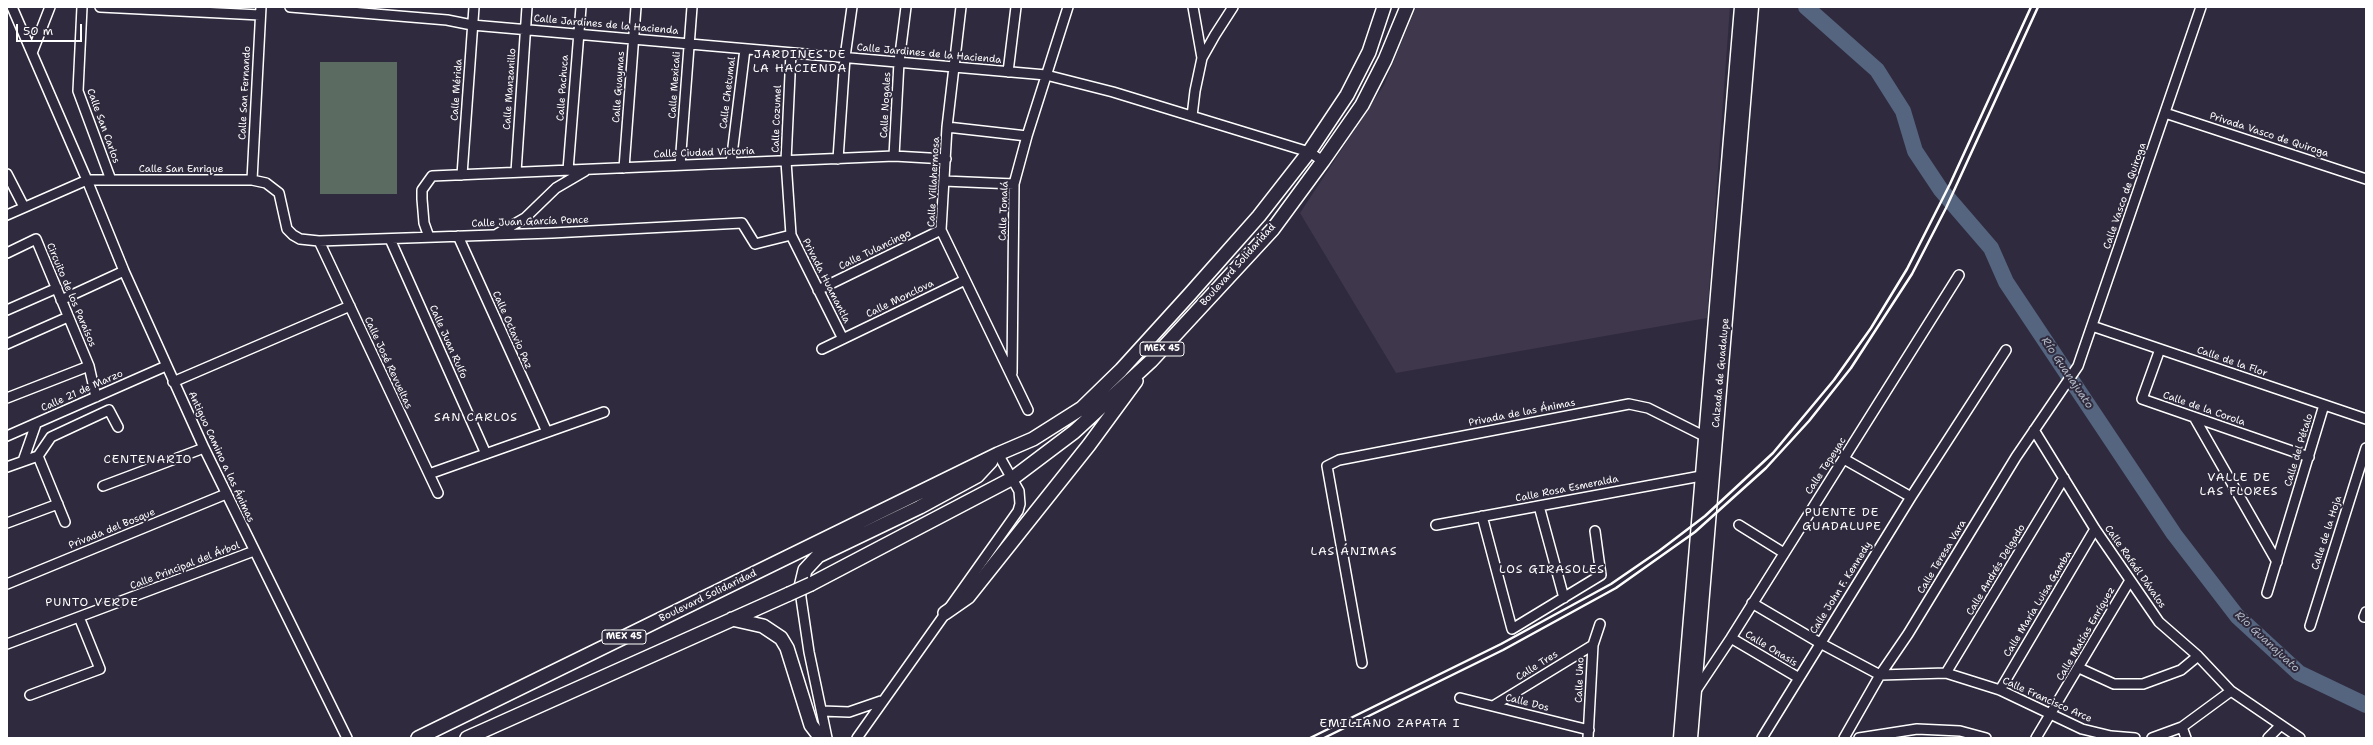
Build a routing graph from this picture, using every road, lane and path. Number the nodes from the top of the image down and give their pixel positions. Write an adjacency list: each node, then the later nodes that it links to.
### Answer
1 (12, 7): 30 (street, Antiguo Camino a las Ánimas)
2 (50, 7): 30 (street)
3 (82, 7): 58 (street, Calle San Carlos)
4 (100, 7): 23 (street)
5 (290, 7): 24 (street, Calle Jardines de la Hacienda)
6 (474, 7): 24 (street, Calle Mérida)
7 (527, 7): 25 (street, Calle Manzanillo)
8 (581, 7): 26 (street, Calle Pachuca)
9 (636, 7): 27 (street, Calle Guaymas)
10 (692, 7): 28 (street, Calle Mexicali)
11 (852, 7): 32 (street)
12 (906, 7): 34 (street, Calle Nogales)
13 (961, 7): 35 (street, Calle Villahermosa)
14 (1016, 7): 36 (street)
15 (1068, 7): 37 (street, Calle Tonalá)
16 (1193, 7): 33 (street)
17 (1233, 7): 33 (street)
18 (1384, 7): 42 (highway, Boulevard Solidaridad / MEX 45)
19 (1407, 7): 47 (highway, Boulevard Solidaridad / MEX 45)
20 (1741, 7): 105 (main road, Calzada de Guadalupe)
21 (1752, 7): 105 (main road, Calzada de Guadalupe)
22 (2201, 7): 38 (street, Calle Vasco de Quiroga)
23 (260, 11): 59 (street, Calle San Fernando)
24 (472, 25): 25 (street, Calle Jardines de la Hacienda); 55 (street, Calle Mérida)
25 (525, 29): 26 (street, Calle Jardines de la Hacienda); 53 (street, Calle Manzanillo)
26 (578, 34): 27 (street, Calle Jardines de la Hacienda); 52 (street, Calle Pachuca)
27 (633, 39): 28 (street, Calle Jardines de la Hacienda); 51 (street, Calle Guaymas)
28 (689, 43): 29 (street, Calle Jardines de la Hacienda); 49 (street, Calle Mexicali)
29 (745, 48): 31 (street, Calle Jardines de la Hacienda); 48 (street, Calle Chetumal)
30 (32, 53): 57 (street, Antiguo Camino a las Ánimas)
31 (791, 53): 32 (street, Calle Jardines de la Hacienda); 46 (street, Calle Cozumel)
32 (845, 57): 34 (street, Calle Jardines de la Hacienda); 44 (street)
33 (1202, 58): 39 (street)
34 (899, 62): 35 (street, Calle Jardines de la Hacienda); 43 (street, Calle Nogales)
35 (953, 67): 36 (street, Calle Jardines de la Hacienda); 40 (street, Calle Villahermosa)
36 (1008, 72): 37 (street, Calle Jardines de la Hacienda)
37 (1046, 75): 39 (street, Calle Jardines de la Hacienda); 41 (street, Calle Tonalá)
38 (2165, 113): 56 (street, Privada Vasco de Quiroga); 81 (street, Calle Vasco de Quiroga)
39 (1192, 116): 42 (street, Calle Jardines de la Hacienda)
40 (947, 127): 41 (street); 45 (street, Calle Villahermosa)
41 (1027, 136): 61 (street, Calle Tonalá)
42 (1309, 152): 47 (street, Calle Jardines de la Hacienda); 109 (highway, Boulevard Solidaridad / MEX 45)
43 (894, 156): 44 (street, Calle Ciudad Victoria); 45 (street, Calle Ciudad Victoria)
44 (838, 159): 46 (street, Calle Ciudad Victoria)
45 (946, 159): 60 (street, Calle Villahermosa)
46 (786, 161): 48 (street, Calle Ciudad Victoria); 66 (street, Privada Huamantla)
47 (1323, 161): 87 (highway, Boulevard Solidaridad / MEX 45)
48 (731, 163): 49 (street, Calle Ciudad Victoria)
49 (680, 166): 51 (street, Calle Ciudad Victoria)
50 (590, 168): 51 (street, Calle Ciudad Victoria); 52 (street, Calle Ciudad Victoria); 65 (street)
51 (624, 168)
52 (568, 170): 53 (street, Calle Ciudad Victoria)
53 (516, 172): 55 (street, Calle Ciudad Victoria)
54 (7, 174): 62 (street)
55 (462, 175): 68 (street, Calle Ciudad Victoria)
56 (2366, 179)
57 (87, 180): 58 (street, Calle San Enrique); 62 (street); 72 (street, Antiguo Camino a las Ánimas)
58 (111, 180): 59 (street, Calle San Enrique)
59 (252, 180): 70 (street, Calle San Enrique)
60 (944, 181): 61 (street); 64 (street, Calle Villahermosa)
61 (1014, 184): 90 (street, Calle Tonalá)
62 (24, 207): 63 (street)
63 (7, 215)
64 (941, 230): 74 (street, Calle Villahermosa); 76 (street, Calle Tulancingo)
65 (494, 235): 66 (street, Calle Juan García Ponce); 67 (street, Calle Juan García Ponce)
66 (791, 235): 76 (street, Privada Huamantla)
67 (458, 236): 68 (street, Calle Juan García Ponce); 103 (street, Calle Octavio Paz)
68 (429, 237): 69 (street, Calle Juan García Ponce)
69 (390, 239): 70 (street, Calle Juan García Ponce); 108 (street, Calle Juan Rulfo)
70 (319, 241): 78 (street, Calle José Revueltas)
71 (7, 253): 75 (street, Circuito de los Paraísos)
72 (124, 272): 77 (street); 89 (street, Antiguo Camino a las Ánimas)
73 (1959, 275): 112 (street, Calle Tepeyac)
74 (965, 280): 82 (street, Calle Monclova); 90 (street, Calle Villahermosa)
75 (57, 288): 77 (street, Circuito de los Paraísos); 79 (street)
76 (818, 290): 82 (street, Privada Huamantla)
77 (61, 300): 80 (street, Circuito de los Paraísos)
78 (350, 306): 91 (street); 115 (street, Calle José Revueltas)
79 (7, 310)
80 (68, 317): 83 (street); 88 (street, Circuito de los Paraísos)
81 (2092, 326): 85 (street, Calle de la Flor); 92 (street, Calle Vasco de Quiroga)
82 (843, 339): 84 (street, Calle Monclova)
83 (7, 344)
84 (822, 349)
85 (2160, 349): 95 (street, Calle de la Flor); 98 (street, Calle de la Corola)
86 (2006, 350): 122 (street, Calle John F. Kennedy)
87 (1151, 361): 117 (highway, Boulevard Solidaridad / MEX 45); 141 (highway)
88 (89, 366): 93 (street, Circuito de los Paraísos); 94 (street)
89 (166, 366): 91 (street, Antiguo Camino a las Ánimas); 93 (street, Calle 21 de Marzo)
90 (1012, 376): 96 (street, Calle Villahermosa)
91 (174, 382): 106 (street, Antiguo Camino a las Ánimas)
92 (2061, 389): 102 (street, Calle Teresa Vara)
93 (96, 397): 100 (street, Calle 21 de Marzo)
94 (7, 398)
95 (2324, 405): 99 (street, Calle de la Flor); 111 (street, Calle del Pétalo)
96 (1028, 410)
97 (604, 412): 103 (street)
98 (2194, 417): 111 (street, Calle de la Corola); 134 (street)
99 (2366, 419)
100 (36, 424): 104 (street, Calle 21 de Marzo); 113 (street)
101 (118, 427): 110 (street)
102 (2034, 430): 118 (street, Calle Rafaél Dávalos); 154 (street, Calle Teresa Vara)
103 (547, 432): 108 (street)
104 (7, 436)
105 (1710, 439): 116 (main road, Calzada de Guadalupe); 151 (street, Privada de las Ánimas); 156 (main road, Calzada de Guadalupe)
106 (204, 448): 119 (street); 121 (street, Antiguo Camino a las Ánimas)
107 (2366, 448): 145 (street, Calle de la Hoja)
108 (486, 454): 115 (street)
109 (998, 454): 117 (street); 137 (highway); 171 (highway, Boulevard Solidaridad / MEX 45)
110 (38, 456): 113 (street); 123 (street)
111 (2309, 457): 134 (street, Calle del Pétalo)
112 (1844, 459): 122 (street); 133 (street, Calle Tepeyac)
113 (23, 460): 114 (street)
114 (7, 467)
115 (429, 474): 120 (street, Calle José Revueltas)
116 (1701, 476): 124 (street, Calle Rosa Esmeralda); 163 (main road, Calzada de Guadalupe)
117 (1012, 478): 137 (highway, Boulevard Solidaridad / MEX 45, bridge); 141 (street)
118 (2064, 478): 130 (street, Calle Rafaél Dávalos); 153 (street, Calle Andrés Delgado)
119 (103, 486)
120 (438, 493)
121 (226, 494): 132 (street, Antiguo Camino a las Ánimas); 136 (street, Privada del Bosque)
122 (1912, 496): 147 (street, Calle John F. Kennedy)
123 (58, 504): 126 (street); 127 (street)
124 (1539, 506): 125 (street, Calle Rosa Esmeralda); 139 (street)
125 (1482, 516): 128 (street, Calle Rosa Esmeralda); 139 (street)
126 (65, 522)
127 (7, 523)
128 (1436, 525)
129 (1739, 525): 133 (street)
130 (2095, 529): 135 (street, Calle Rafaél Dávalos); 157 (street, Calle María Luisa Gamba)
131 (1595, 531): 139 (street)
132 (254, 552): 142 (street, Calle Principal del Árbol); 170 (street, Antiguo Camino a las Ánimas)
133 (1784, 553): 140 (street, Calle Tepeyac)
134 (2277, 562): 138 (street, Calle del Pétalo)
135 (2129, 582): 150 (street, Calle Rafaél Dávalos); 152 (street, Calle Matías Enríquez)
136 (7, 584)
137 (794, 593): 143 (highway, Boulevard Solidaridad / MEX 45); 164 (street)
138 (2267, 593)
139 (1564, 598)
140 (1752, 603): 146 (street, Calle Tepeyac); 147 (street)
141 (945, 613): 161 (street)
142 (79, 617): 148 (street, Calle Principal del Árbol); 159 (street)
143 (732, 619): 168 (highway); 172 (highway, Boulevard Solidaridad / MEX 45)
144 (1600, 624): 149 (street, Calle Uno)
145 (2310, 626)
146 (1731, 638): 155 (street, Calle Onasis); 156 (street, Calle Tepeyac)
147 (1820, 643): 154 (street); 155 (street, Calle John F. Kennedy)
148 (7, 644)
149 (1593, 645): 162 (street, Calle Tres); 169 (street, Calle Uno)
150 (2198, 656): 152 (street); 158 (street, Calle Rafaél Dávalos)
151 (1362, 663)
152 (2079, 668): 165 (street, Calle Matías Enríquez)
153 (1946, 673): 154 (street, Calle Francisco Arce); 157 (street, Calle Francisco Arce)
154 (1880, 675): 179 (street, Calle Teresa Vara)
155 (1799, 678): 178 (street, Calle John F. Kennedy)
156 (1696, 690): 163 (street, Calle Tepeyac); 177 (main road, Calzada de Guadalupe)
157 (2000, 690): 165 (street, Calle Francisco Arce)
158 (2231, 692): 166 (street, Calle Rafaél Dávalos); 167 (street)
159 (30, 695)
160 (1460, 698): 162 (street, Calle Dos)
161 (881, 701): 164 (street); 175 (street)
162 (1493, 706): 169 (street, Calle Dos)
163 (1683, 707): 176 (main road, Calzada de Guadalupe)
164 (822, 711): 174 (street)
165 (2051, 715): 182 (street, Calle Matías Enríquez); 183 (street, Calle Francisco Arce)
166 (2281, 725): 186 (street); 187 (street, Calle Rafaél Dávalos)
167 (2182, 727): 184 (street); 185 (street)
168 (812, 732): 173 (highway)
169 (1589, 734)
170 (346, 738)
171 (418, 738)
172 (467, 738)
173 (821, 738)
174 (827, 738)
175 (857, 738)
176 (1680, 738)
177 (1691, 738)
178 (1762, 738)
179 (1844, 738)
180 (1859, 738): 181 (street)
181 (1986, 738)
182 (2036, 738)
183 (2135, 738)
184 (2152, 738)
185 (2186, 738)
186 (2268, 738)
187 (2300, 738)

